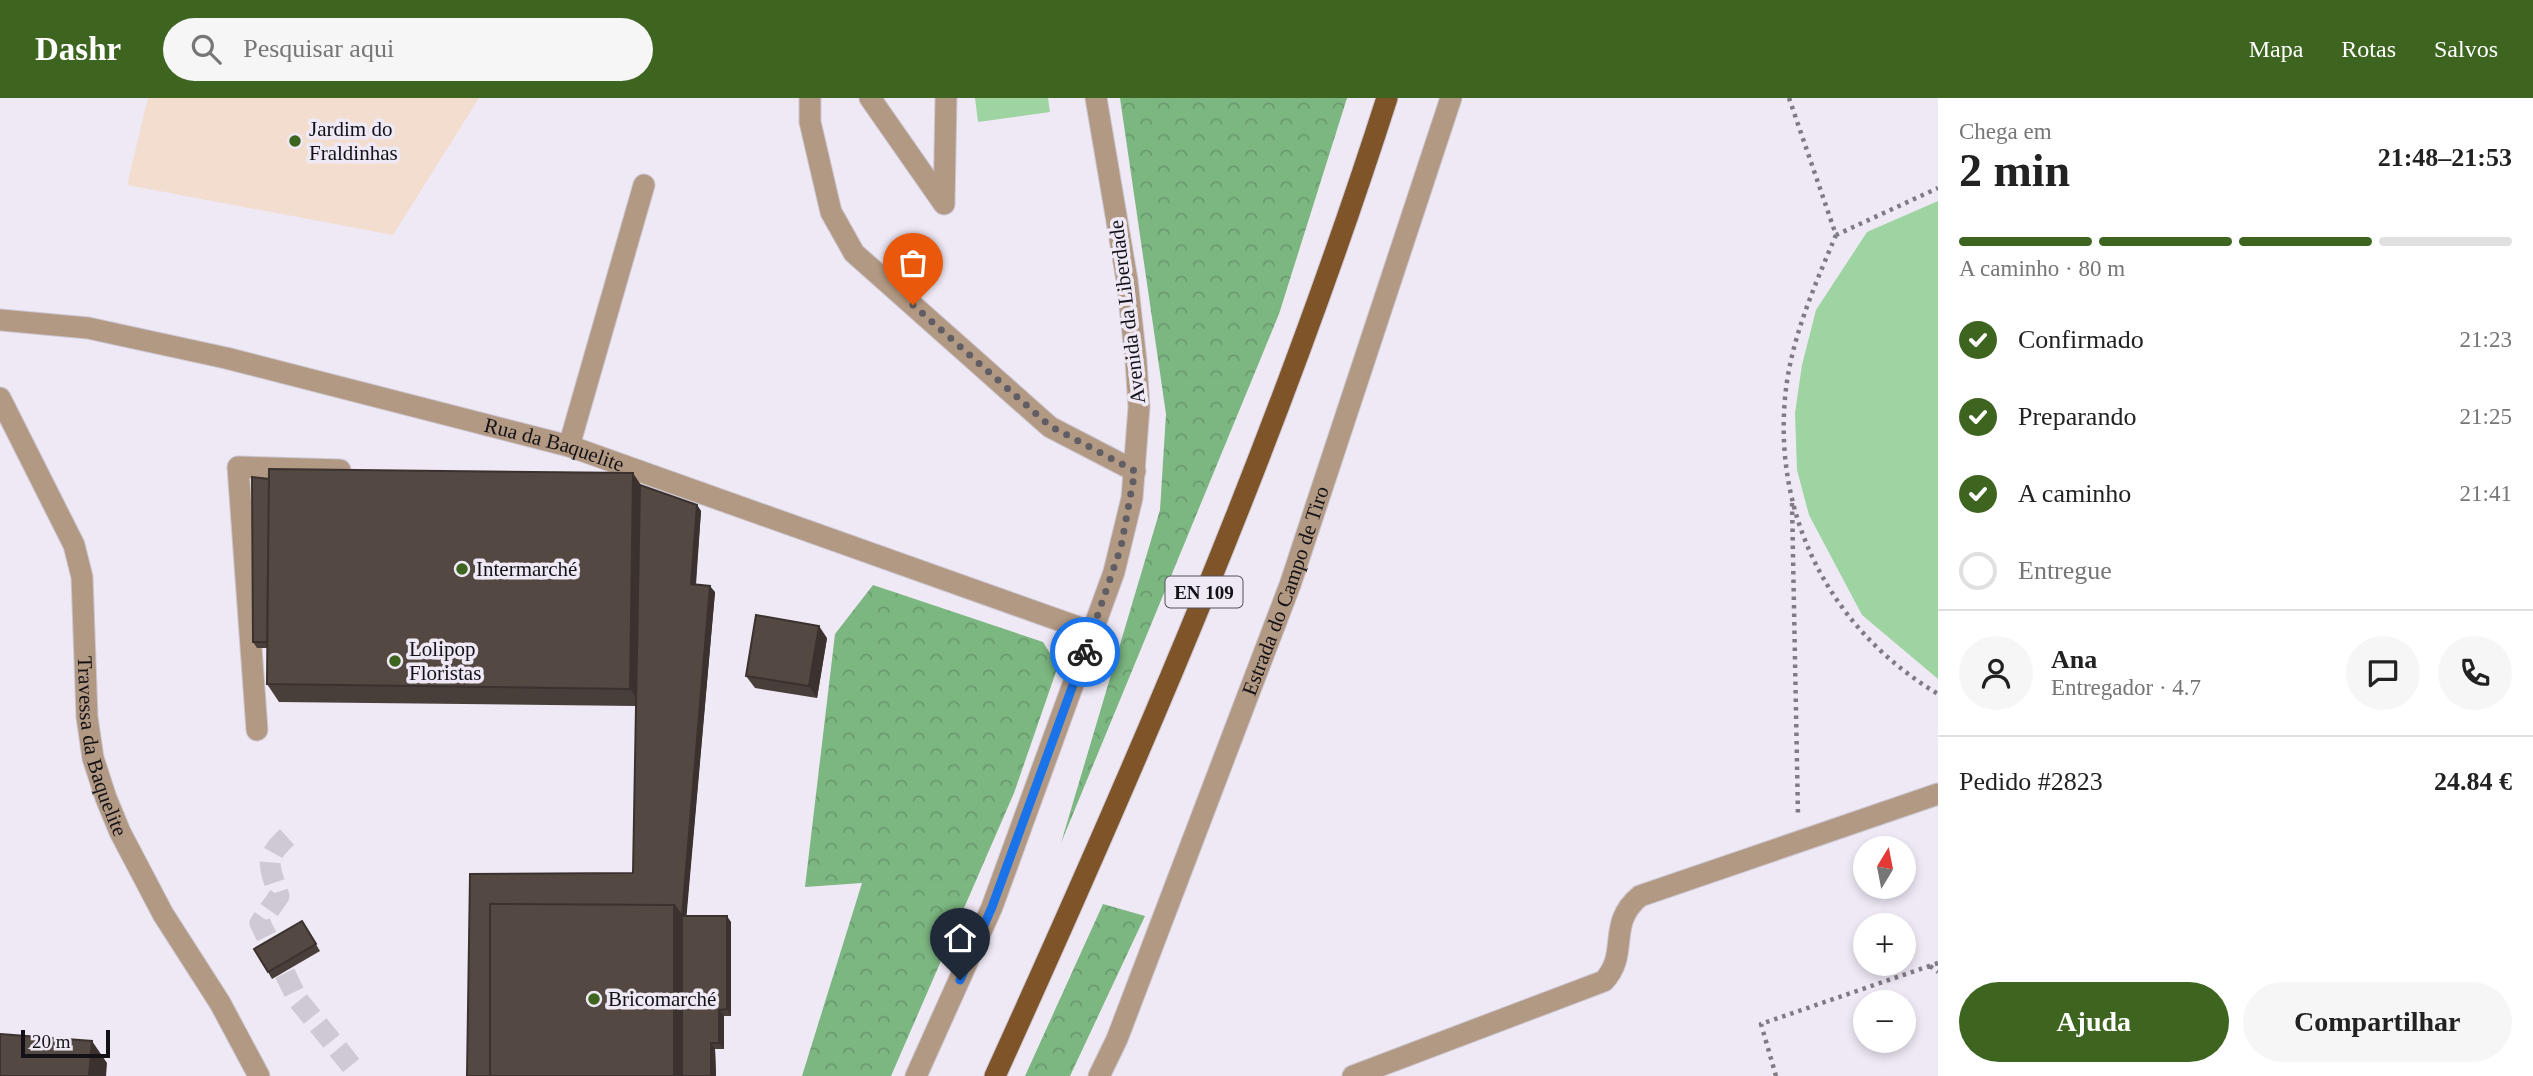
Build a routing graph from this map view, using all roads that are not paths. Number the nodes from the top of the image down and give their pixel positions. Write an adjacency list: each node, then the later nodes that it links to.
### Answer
1 (810, 98): 12 (street)
2 (870, 98): 3 (street)
3 (946, 98)
4 (1096, 98): 12 (street, Avenida da Liberdade)
5 (1387, 98): 19 (main road, EN 109)
6 (1451, 98): 16 (street, Estrada do Campo de Tiro)
7 (643, 185): 10 (street)
8 (0, 320): 10 (street, Rua da Baquelite)
9 (0, 398): 17 (street, Travessa da Baquelite)
10 (569, 446): 13 (street, Rua da Baquelite)
11 (357, 471): 14 (street)
12 (1135, 471): 13 (street, Avenida da Liberdade)
13 (1092, 632): 18 (street, Avenida da Liberdade)
14 (257, 730)
15 (1938, 794): 20 (street)
16 (1103, 1073)
17 (258, 1076)
18 (916, 1076)
19 (995, 1076)
20 (1353, 1076)

